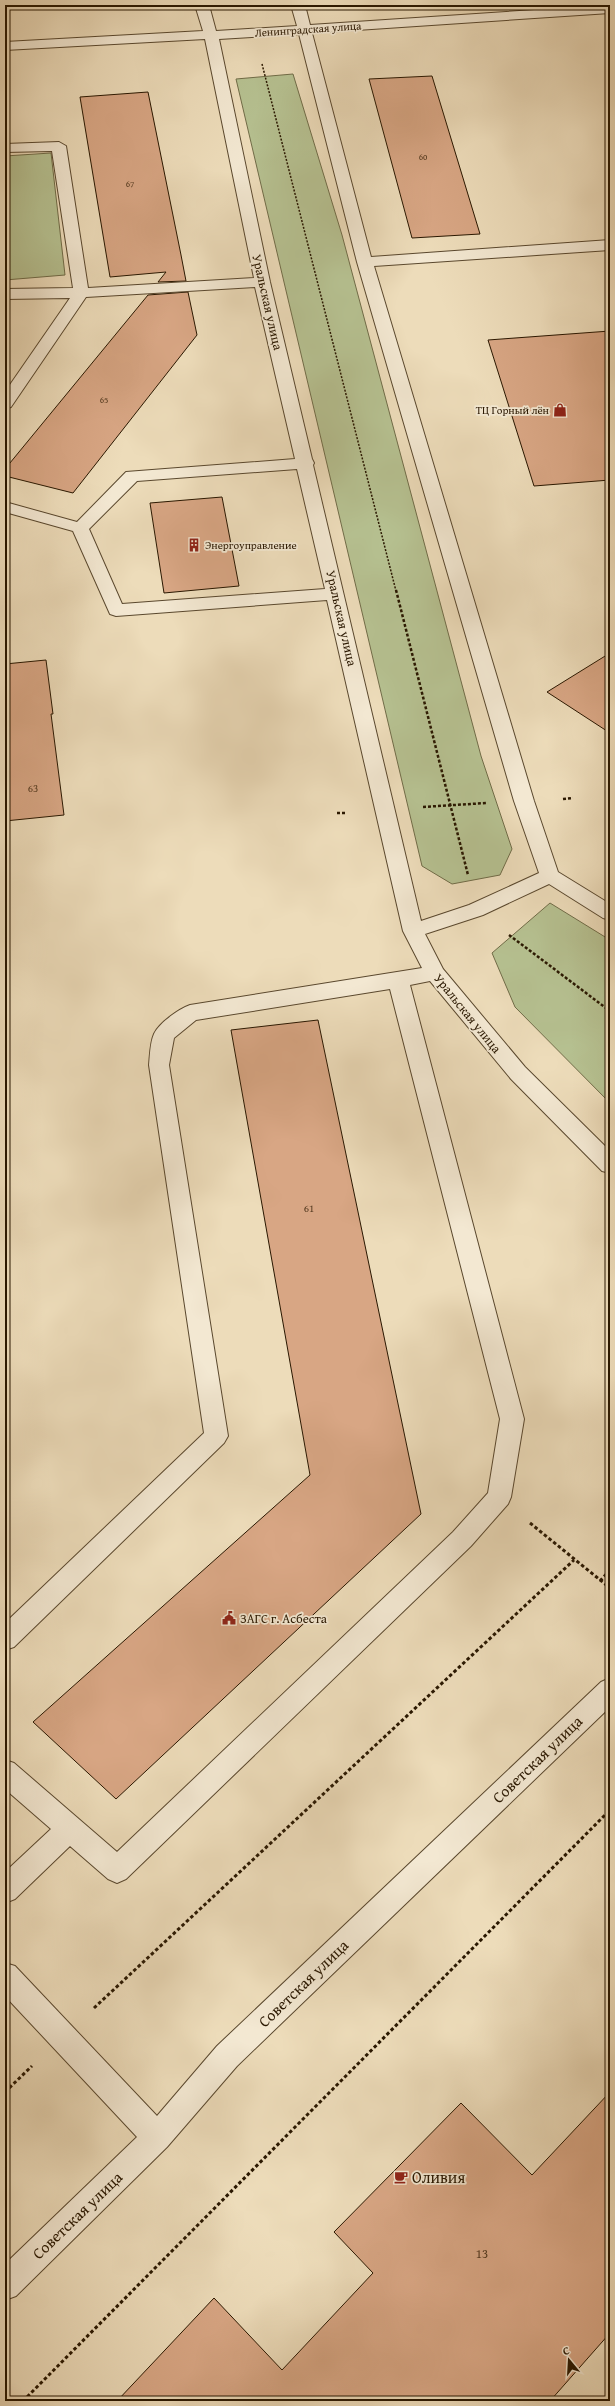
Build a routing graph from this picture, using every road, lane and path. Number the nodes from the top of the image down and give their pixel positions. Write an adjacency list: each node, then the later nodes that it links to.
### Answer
1 (202, 5): 6 (street, Уральская улица)
2 (298, 5): 4 (street)
3 (610, 8): 4 (street, Ленинградская улица)
4 (303, 30): 5 (street, Ленинградская улица); 10 (street)
5 (256, 32): 6 (street, Ленинградская улица); 21 (path)
6 (211, 35): 7 (street, Ленинградская улица); 11 (street, Уральская улица)
7 (5, 46)
8 (5, 148): 12 (street)
9 (610, 245): 10 (street)
10 (365, 262): 20 (street)
11 (262, 282): 12 (street); 15 (street, Уральская улица)
12 (81, 293): 13 (street); 14 (street)
13 (5, 294)
14 (5, 404)
15 (306, 463): 17 (street); 18 (street, Уральская улица)
16 (5, 507): 17 (street)
17 (80, 528): 18 (street)
18 (336, 594): 22 (street, Уральская улица)
19 (573, 798): 20 (path)
20 (524, 801): 21 (path); 24 (street)
21 (450, 806): 22 (path); 25 (path)
22 (386, 810): 23 (path); 27 (street, Уральская улица)
23 (337, 814)
24 (550, 876): 25 (street); 26 (street)
25 (476, 910): 27 (street); 30 (path)
26 (610, 913)
27 (413, 931): 28 (street, Уральская улица)
28 (435, 973): 29 (street); 31 (street, Уральская улица)
29 (398, 980): 32 (street); 37 (street)
30 (610, 1011)
31 (610, 1165)
32 (500, 1497): 33 (path); 41 (street)
33 (574, 1560): 35 (path); 44 (path)
34 (610, 1570): 35 (path)
35 (600, 1581): 36 (path)
36 (610, 1588)
37 (5, 1639)
38 (610, 1690): 46 (street, Советская улица)
39 (5, 1772): 41 (street)
40 (610, 1810): 48 (path)
41 (70, 1829): 42 (street)
42 (5, 1890)
43 (5, 1976): 44 (street)
44 (62, 2037): 45 (path); 46 (street)
45 (5, 2092)
46 (157, 2137): 47 (street, Советская улица)
47 (5, 2285)
48 (23, 2401)

